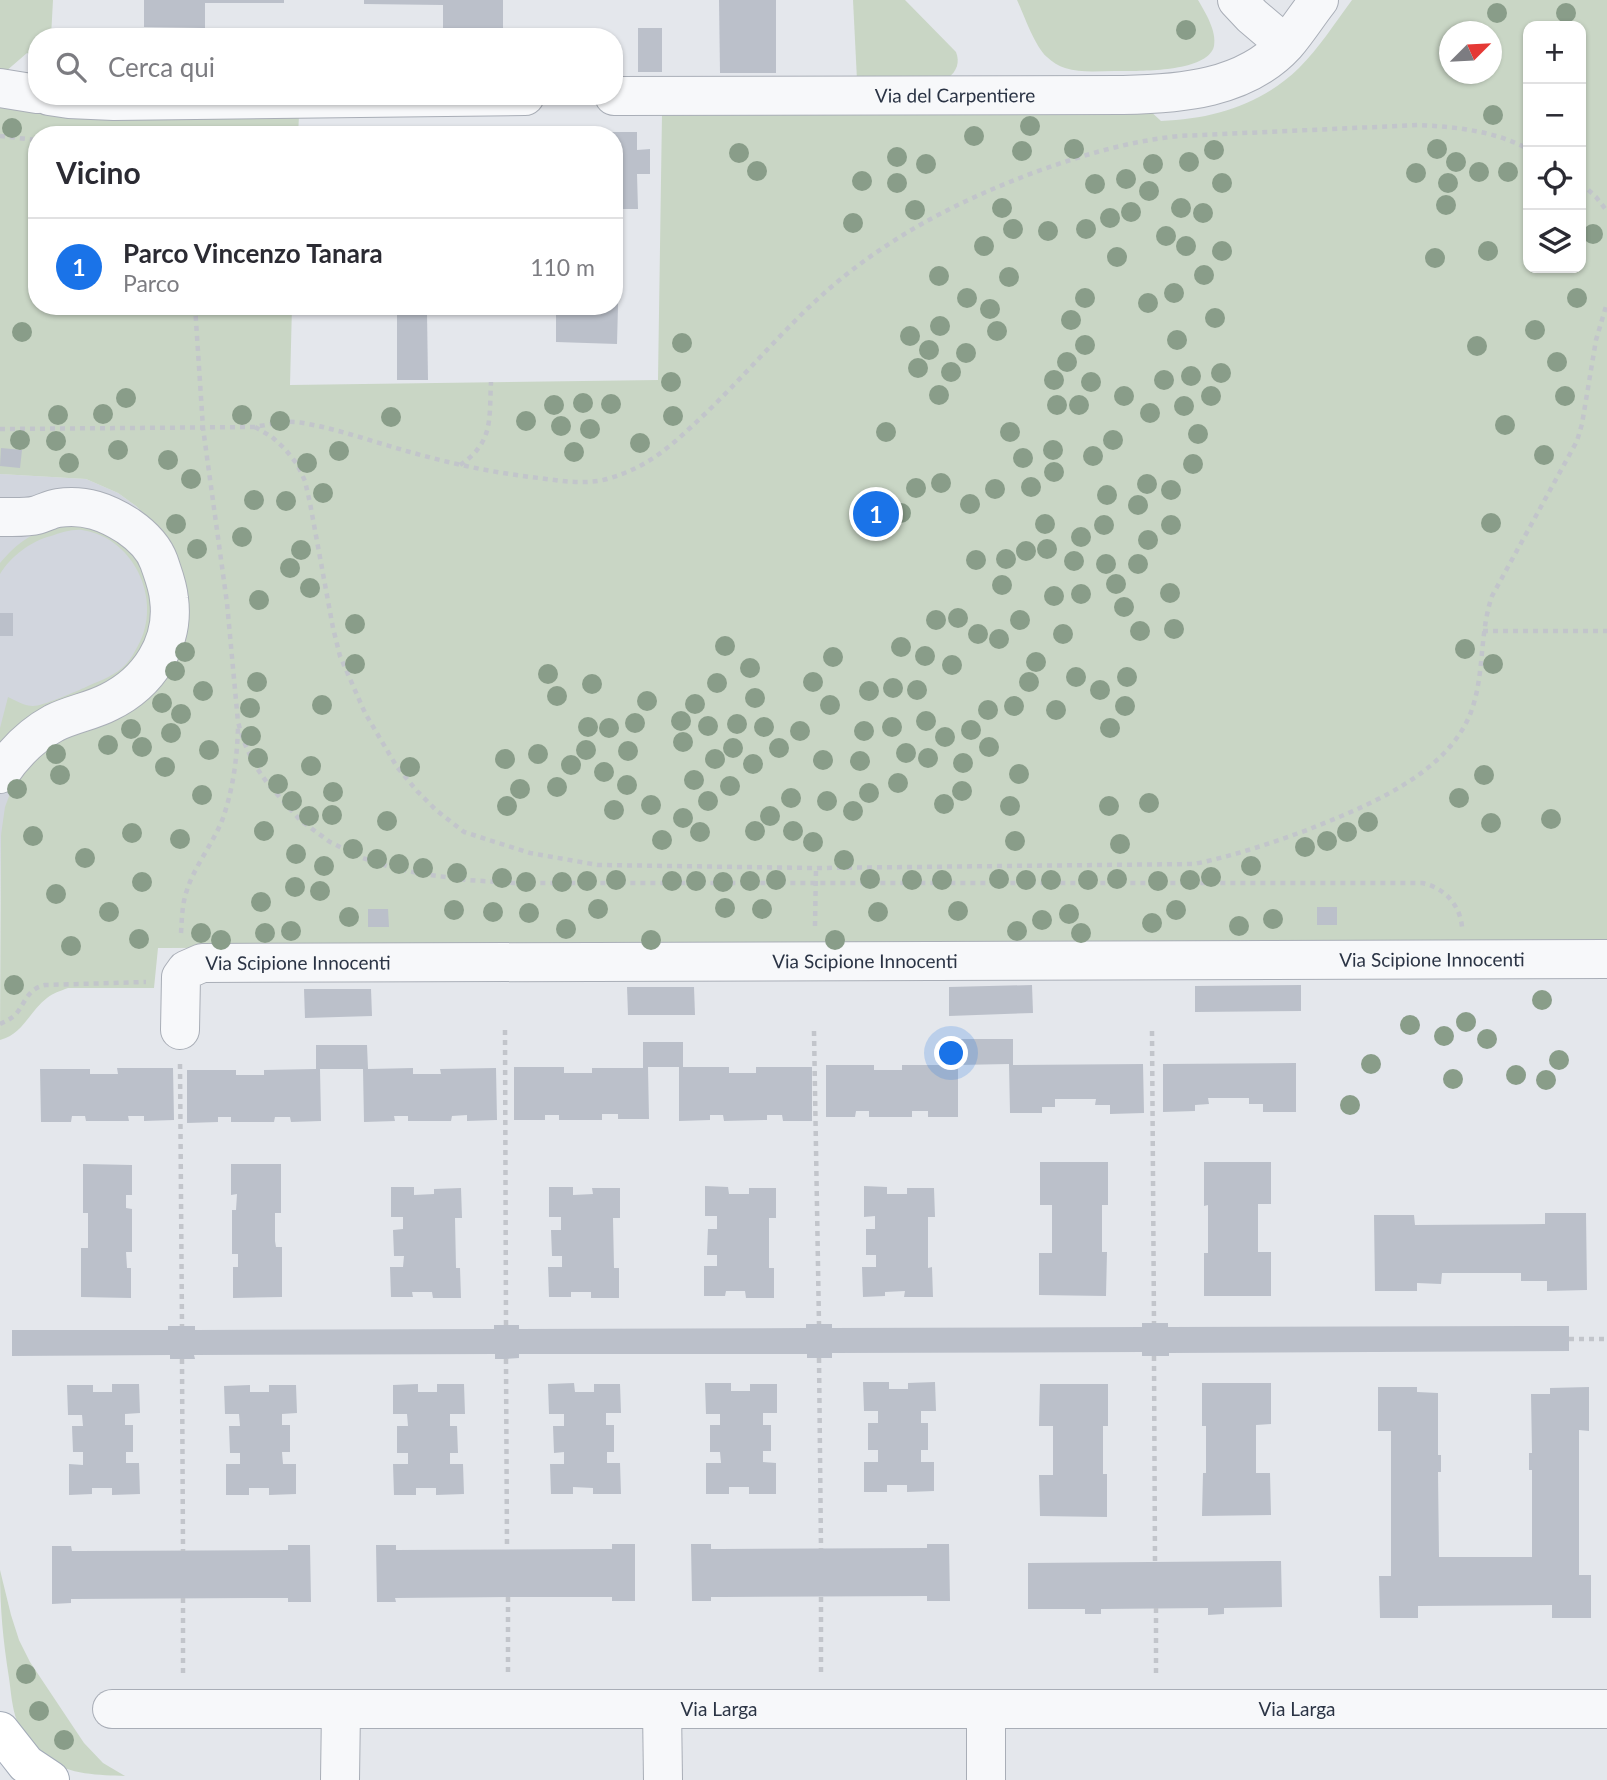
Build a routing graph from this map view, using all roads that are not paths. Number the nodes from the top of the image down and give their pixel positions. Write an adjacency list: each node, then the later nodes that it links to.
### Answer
1 (1237, 0): 3 (street)
2 (1319, 0): 3 (street, Via del Carpentiere)
3 (1285, 44): 6 (street, Via del Carpentiere)
4 (0, 89): 5 (street)
5 (28, 93)
6 (623, 96)
7 (0, 517): 8 (street)
8 (0, 774)
9 (1607, 959): 10 (street, Via Scipione Innocenti)
10 (180, 1030)
11 (112, 1709): 12 (street, Via Larga)
12 (341, 1709): 13 (street, Via Larga); 18 (street)
13 (662, 1709): 14 (street, Via Larga); 19 (street, Via Larga)
14 (986, 1709): 15 (street, Via Larga); 20 (street)
15 (1607, 1709)
16 (0, 1731): 17 (main road)
17 (50, 1780)
18 (340, 1780)
19 (663, 1780)
20 (986, 1780)

